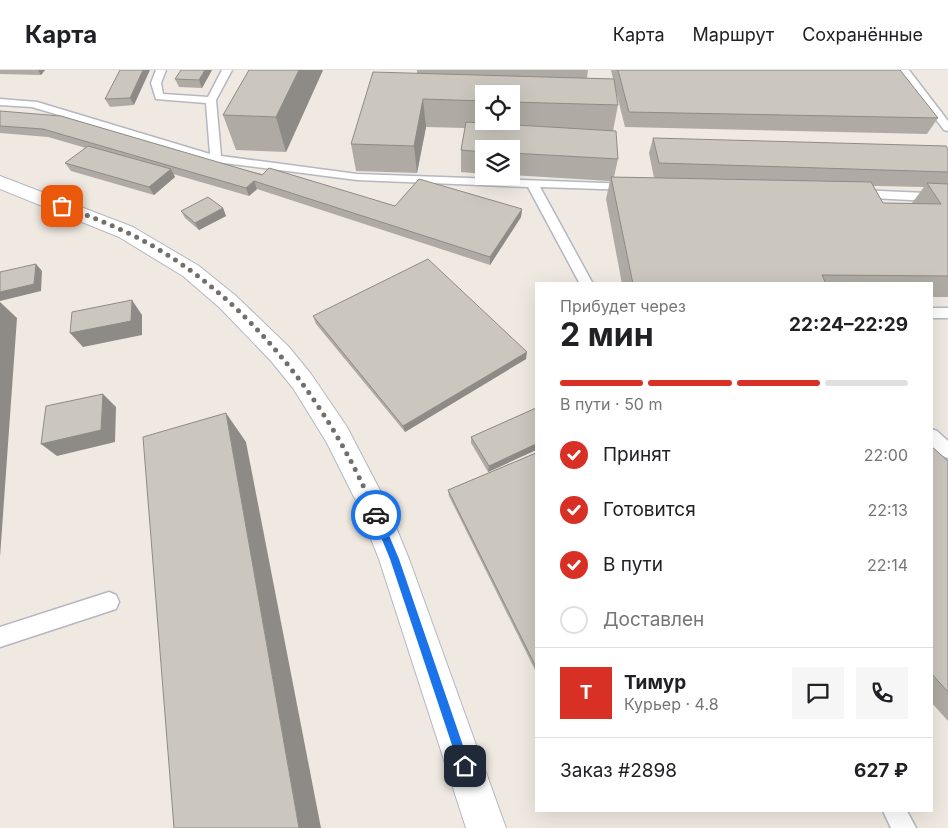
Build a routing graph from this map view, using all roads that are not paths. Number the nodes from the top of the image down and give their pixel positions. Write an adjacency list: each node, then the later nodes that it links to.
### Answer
1 (161, 70): 4 (lane)
2 (227, 70): 4 (lane)
3 (904, 70): 6 (lane)
4 (211, 100): 7 (lane)
5 (0, 102): 7 (lane)
6 (948, 128)
7 (216, 159): 9 (lane)
8 (0, 182): 21 (street)
9 (532, 183): 10 (lane); 13 (lane)
10 (641, 187)
11 (849, 194): 12 (lane)
12 (948, 198)
13 (586, 282)
14 (933, 313): 15 (lane)
15 (948, 313)
16 (933, 438): 17 (lane)
17 (948, 451)
18 (109, 602): 19 (lane)
19 (0, 637)
20 (895, 812): 22 (lane)
21 (486, 828)
22 (904, 828)

